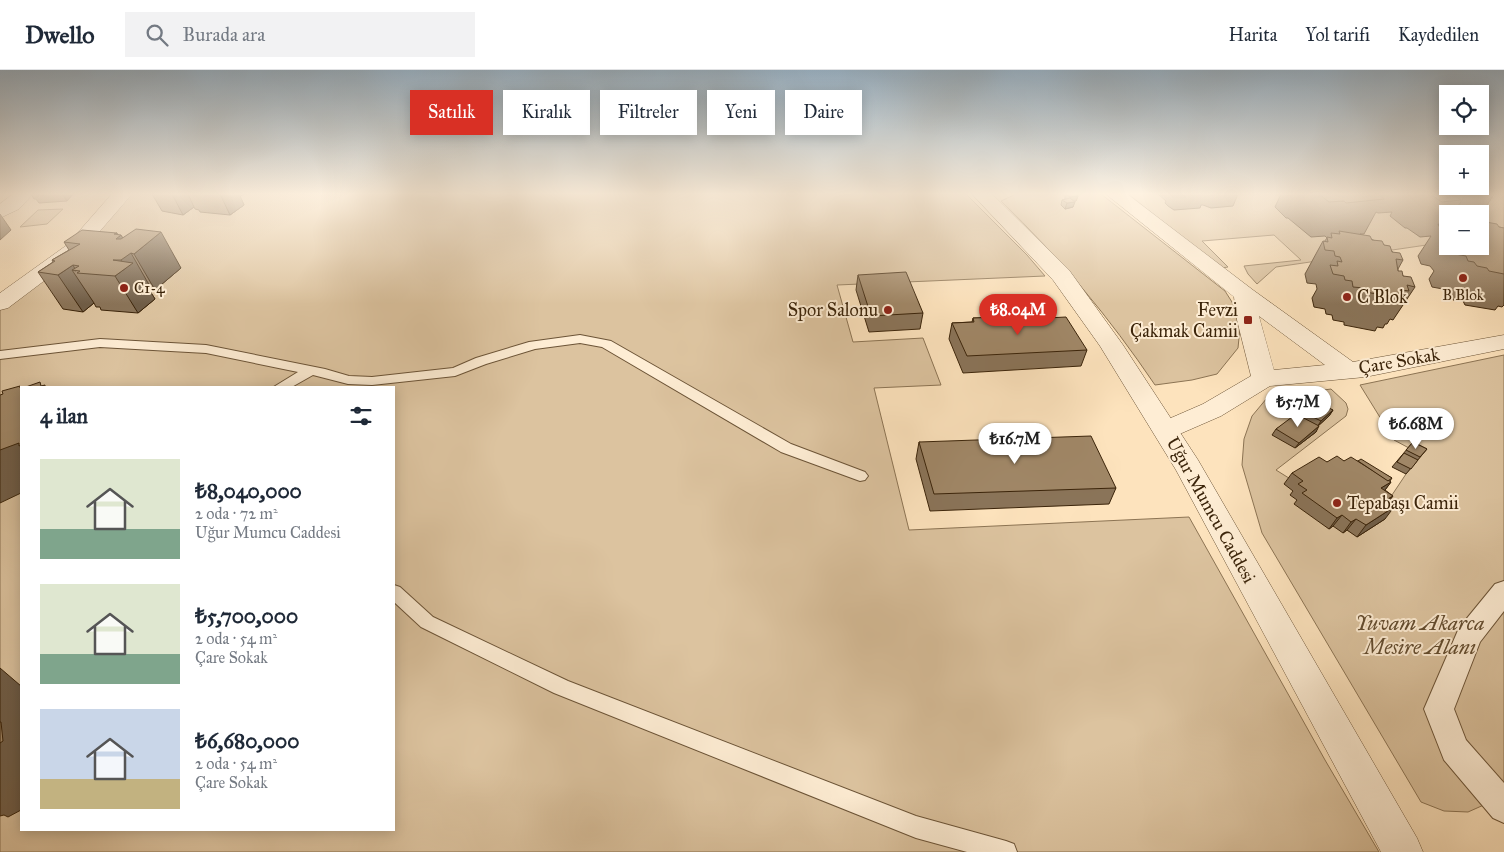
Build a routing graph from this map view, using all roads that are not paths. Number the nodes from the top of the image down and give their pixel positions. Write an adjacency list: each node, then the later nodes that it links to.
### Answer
1 (90, 230): 5 (street)
2 (1018, 230): 12 (street, Uğur Mumcu Caddesi)
3 (1162, 230): 4 (street)
4 (1245, 294): 9 (street); 10 (street)
5 (0, 303)
6 (1504, 342): 9 (street, Çare Sokak)
7 (0, 355): 8 (lane)
8 (311, 370): 11 (lane); 13 (lane)
9 (1347, 370): 10 (street, Çare Sokak)
10 (1264, 379): 12 (street)
11 (283, 386)
12 (1166, 430): 18 (street, Uğur Mumcu Caddesi)
13 (860, 476)
14 (1504, 592): 16 (street)
15 (395, 593): 17 (lane)
16 (1504, 807)
17 (1006, 852)
18 (1403, 852)

